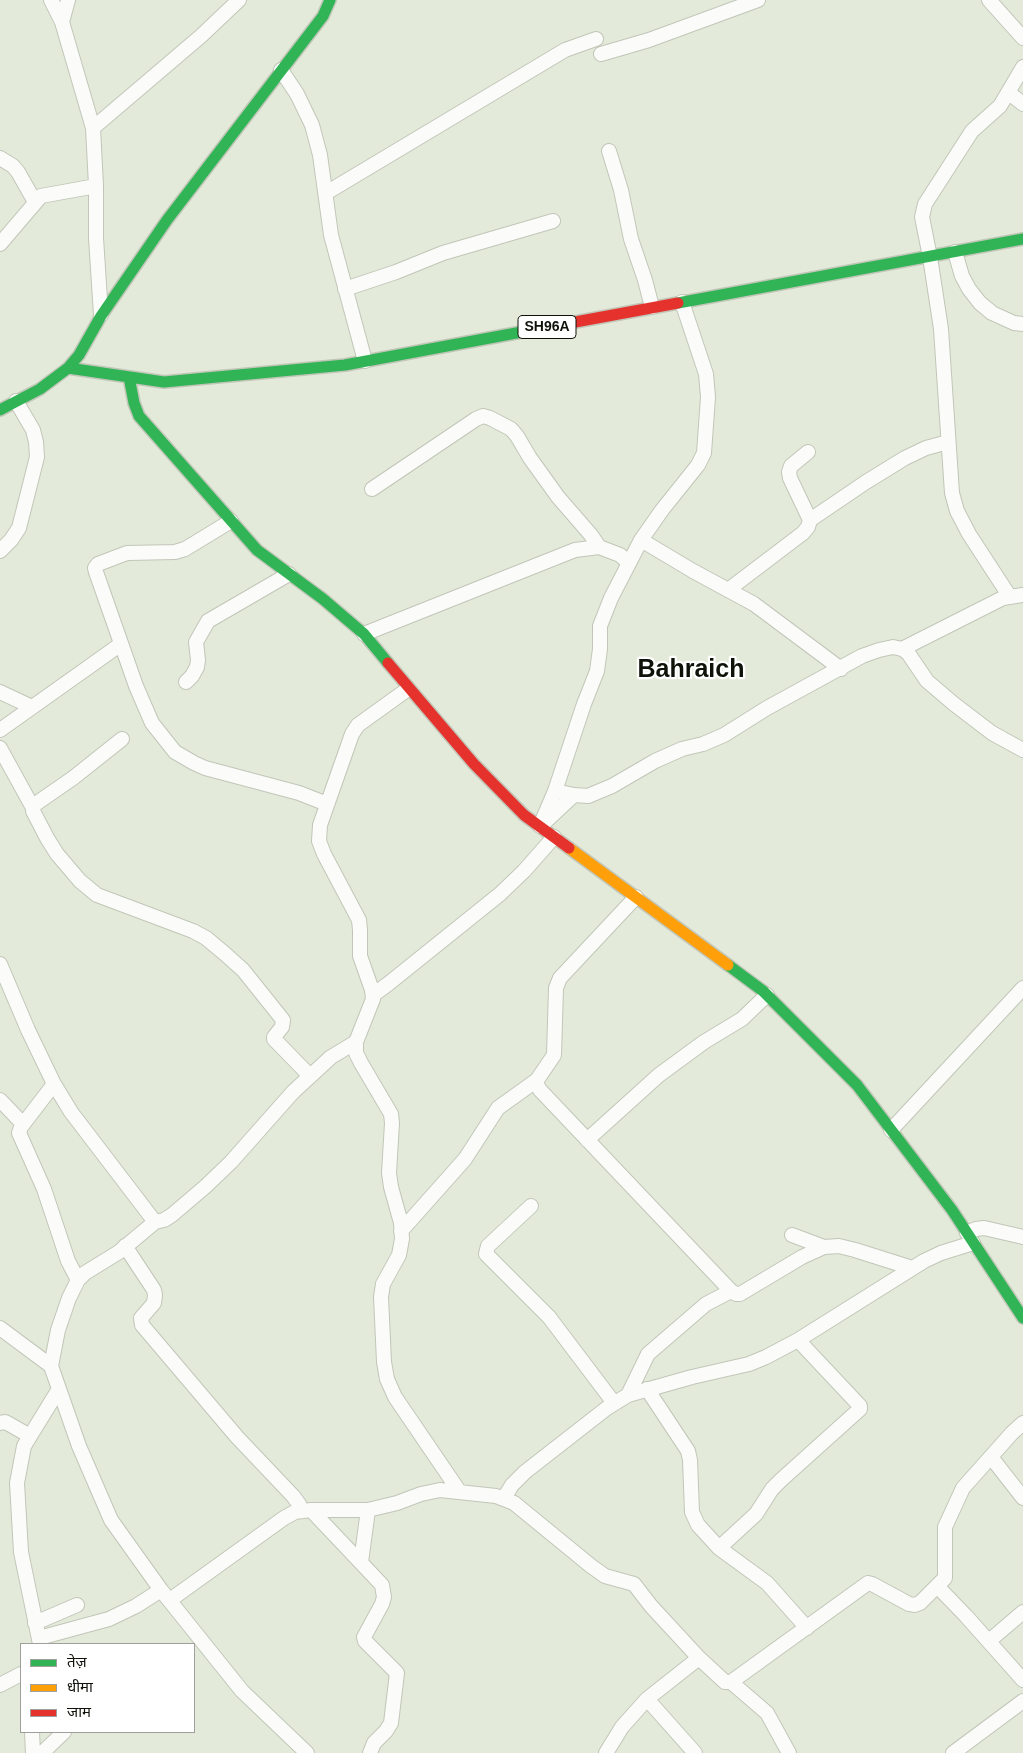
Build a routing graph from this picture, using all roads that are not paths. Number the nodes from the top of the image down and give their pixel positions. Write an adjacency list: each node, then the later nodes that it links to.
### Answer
1 (51, 0): 7 (street)
2 (68, 0): 7 (street)
3 (239, 0): 15 (street)
4 (330, 0): 12 (main road)
5 (758, 0): 10 (street)
6 (989, 0): 8 (street)
7 (62, 22): 15 (street)
8 (1023, 38)
9 (596, 39): 19 (street)
10 (601, 54)
11 (1023, 67): 13 (street)
12 (281, 70): 19 (street); 29 (main road)
13 (1009, 93): 14 (street); 25 (street)
14 (1023, 104)
15 (93, 128): 18 (street)
16 (609, 151): 28 (street)
17 (0, 158): 20 (street)
18 (96, 186): 20 (street); 29 (street)
19 (326, 193): 26 (street)
20 (35, 202): 23 (street)
21 (553, 221): 26 (street)
22 (1023, 239): 24 (main road, SH96A)
23 (0, 244)
24 (955, 252): 25 (main road, SH96A); 30 (street)
25 (930, 257): 27 (main road, SH96A); 36 (street)
26 (345, 289): 31 (street)
27 (682, 302): 28 (main road, SH96A); 41 (street)
28 (652, 307): 31 (main road, SH96A)
29 (101, 316): 32 (main road)
30 (1023, 324)
31 (365, 361): 33 (main road, SH96A)
32 (68, 368): 33 (main road, SH96A); 34 (main road)
33 (129, 377): 40 (main road)
34 (16, 402): 35 (main road); 43 (street)
35 (0, 410)
36 (948, 442): 39 (street); 47 (street)
37 (808, 452): 39 (street)
38 (372, 489): 42 (street)
39 (810, 520): 46 (street)
40 (231, 521): 45 (main road); 49 (street)
41 (641, 540): 44 (street); 46 (street)
42 (598, 547): 44 (street); 48 (street)
43 (0, 550)
44 (629, 563): 60 (street)
45 (289, 574): 48 (main road); 52 (street)
46 (728, 590): 51 (street)
47 (1016, 596): 50 (street)
48 (364, 634): 53 (main road)
49 (121, 644): 55 (street); 62 (street)
50 (902, 649): 51 (street); 59 (street)
51 (841, 669): 61 (street)
52 (186, 682)
53 (408, 689): 62 (street); 64 (main road)
54 (0, 692): 55 (street)
55 (32, 707): 56 (street)
56 (0, 730)
57 (122, 740): 63 (street)
58 (0, 748): 63 (street)
59 (1023, 750)
60 (555, 791): 61 (street); 64 (street)
61 (574, 795): 64 (street)
62 (327, 804): 69 (street)
63 (33, 808): 72 (street)
64 (540, 826): 65 (main road)
65 (554, 836): 66 (main road); 69 (street)
66 (636, 897): 70 (main road); 73 (street)
67 (0, 964): 74 (street)
68 (1023, 988): 77 (street)
69 (372, 994): 71 (street)
70 (767, 996): 77 (main road); 78 (street)
71 (356, 1042): 72 (street); 81 (street)
72 (310, 1076): 80 (street)
73 (538, 1080): 78 (street); 81 (street)
74 (54, 1084): 76 (street); 80 (street)
75 (0, 1100): 76 (street)
76 (23, 1124): 88 (street)
77 (891, 1130): 84 (main road)
78 (587, 1140): 89 (street)
79 (531, 1206): 97 (street)
80 (155, 1222): 85 (street)
81 (401, 1231): 102 (street)
82 (792, 1235): 86 (street)
83 (1023, 1237): 84 (street)
84 (970, 1238): 87 (street); 90 (main road)
85 (125, 1246): 88 (street); 105 (street)
86 (824, 1247): 87 (street); 89 (street)
87 (912, 1268): 92 (street)
88 (78, 1280): 93 (street)
89 (731, 1291): 96 (street)
90 (1023, 1318)
91 (0, 1328): 93 (street)
92 (798, 1340): 95 (street); 107 (street)
93 (51, 1366): 94 (street)
94 (59, 1389): 100 (street); 110 (street)
95 (647, 1389): 96 (street); 107 (street)
96 (628, 1395): 97 (street)
97 (614, 1404): 103 (street)
98 (0, 1423): 100 (street)
99 (1023, 1423): 101 (street)
100 (30, 1436): 113 (street)
101 (991, 1457): 104 (street); 109 (street)
102 (459, 1491): 103 (street); 106 (street)
103 (504, 1498): 117 (street)
104 (1023, 1498)
105 (306, 1510): 106 (street); 108 (street); 110 (street)
106 (368, 1510): 108 (street)
107 (719, 1548): 114 (street)
108 (361, 1562): 129 (street)
109 (938, 1587): 114 (street); 116 (street)
110 (165, 1595): 115 (street); 128 (street)
111 (77, 1605): 113 (street)
112 (1023, 1612): 116 (street)
113 (35, 1623): 115 (street)
114 (808, 1628): 120 (street)
115 (39, 1641)
116 (989, 1641): 119 (street)
117 (699, 1658): 120 (street); 122 (street)
118 (20, 1675): 121 (street)
119 (1023, 1680)
120 (731, 1682): 132 (street)
121 (0, 1685)
122 (647, 1699): 130 (street); 131 (street)
123 (1023, 1702): 133 (street)
124 (32, 1733): 126 (street)
125 (63, 1733): 127 (street)
126 (33, 1753)
127 (42, 1753)
128 (307, 1753)
129 (370, 1753)
130 (606, 1753)
131 (695, 1753)
132 (789, 1753)
133 (954, 1753)

